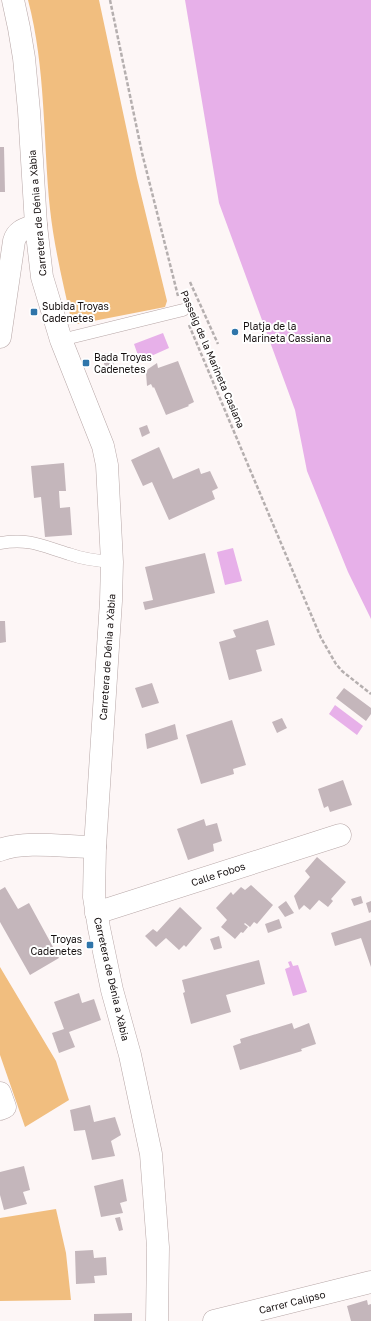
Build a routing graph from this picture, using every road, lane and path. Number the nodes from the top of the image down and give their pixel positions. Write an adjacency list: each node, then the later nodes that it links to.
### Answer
1 (13, 0): 3 (street, Carretera de Dénia a Xàbia)
2 (110, 0): 5 (path, Passeig de la Marineta Casiana)
3 (36, 225): 6 (street); 7 (street, Carretera de Dénia a Xàbia)
4 (190, 282): 8 (path)
5 (183, 310): 7 (lane); 11 (path, Passeig de la Marineta Casiana)
6 (0, 337)
7 (61, 340): 10 (street, Carretera de Dénia a Xàbia)
8 (218, 344)
9 (0, 543): 10 (lane)
10 (112, 562): 13 (street, Carretera de Dénia a Xàbia)
11 (371, 694)
12 (340, 835): 15 (street, Calle Fobos)
13 (95, 847): 14 (street); 15 (street, Carretera de Dénia a Xàbia)
14 (0, 850)
15 (96, 913): 19 (street, Carretera de Dénia a Xàbia)
16 (0, 1093): 17 (street)
17 (0, 1109)
18 (371, 1282): 20 (street, Carrer Calipso)
19 (157, 1321)
20 (214, 1321)

